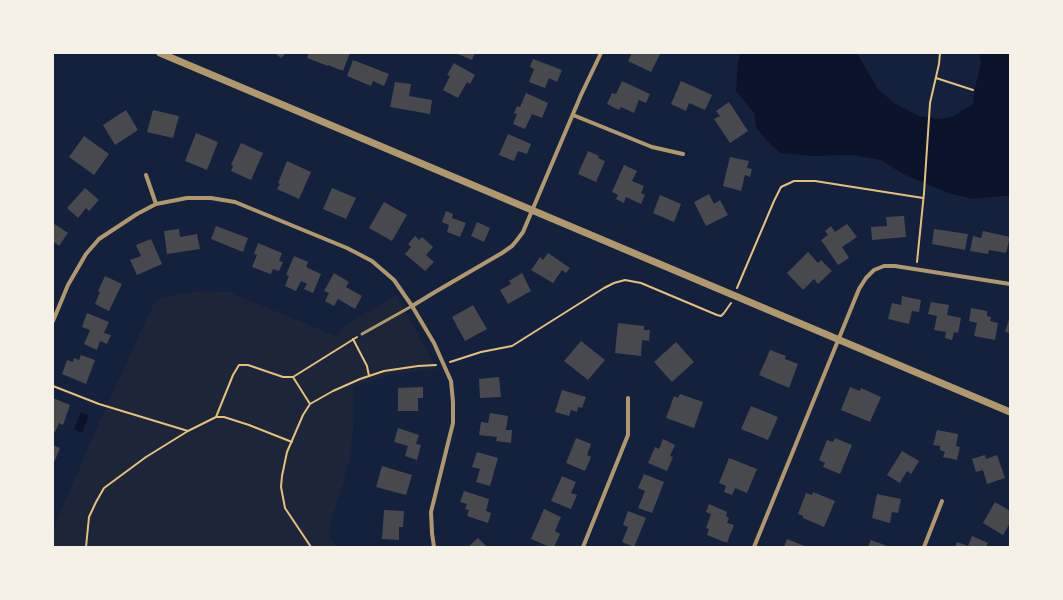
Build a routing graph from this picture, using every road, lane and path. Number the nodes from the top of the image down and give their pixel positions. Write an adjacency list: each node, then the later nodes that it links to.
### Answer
1 (160, 53): 11 (street)
2 (601, 53): 6 (street)
3 (940, 53): 4 (path)
4 (936, 78): 5 (path); 9 (path)
5 (973, 90)
6 (573, 115): 7 (street); 11 (street)
7 (683, 154)
8 (146, 175): 10 (street)
9 (923, 198): 12 (path); 13 (path)
10 (156, 204): 16 (street); 17 (street)
11 (532, 210): 16 (street); 20 (street)
12 (916, 269): 14 (street); 20 (street)
13 (740, 280)
14 (1010, 284)
15 (730, 304): 21 (path)
16 (412, 306): 18 (lane); 21 (street)
17 (53, 321)
18 (362, 334): 19 (path)
19 (353, 339): 22 (path); 23 (path)
20 (839, 339): 27 (street); 36 (street)
21 (444, 364): 22 (path); 34 (street)
22 (369, 376): 26 (path)
23 (293, 377): 26 (path); 28 (path)
24 (53, 386): 29 (path)
25 (628, 398): 35 (street)
26 (310, 404): 30 (path)
27 (1010, 412)
28 (216, 417): 29 (path); 30 (path)
29 (188, 431): 32 (path)
30 (292, 442): 33 (path)
31 (942, 501): 37 (street)
32 (86, 547)
33 (311, 547)
34 (434, 547)
35 (583, 547)
36 (754, 547)
37 (924, 547)

